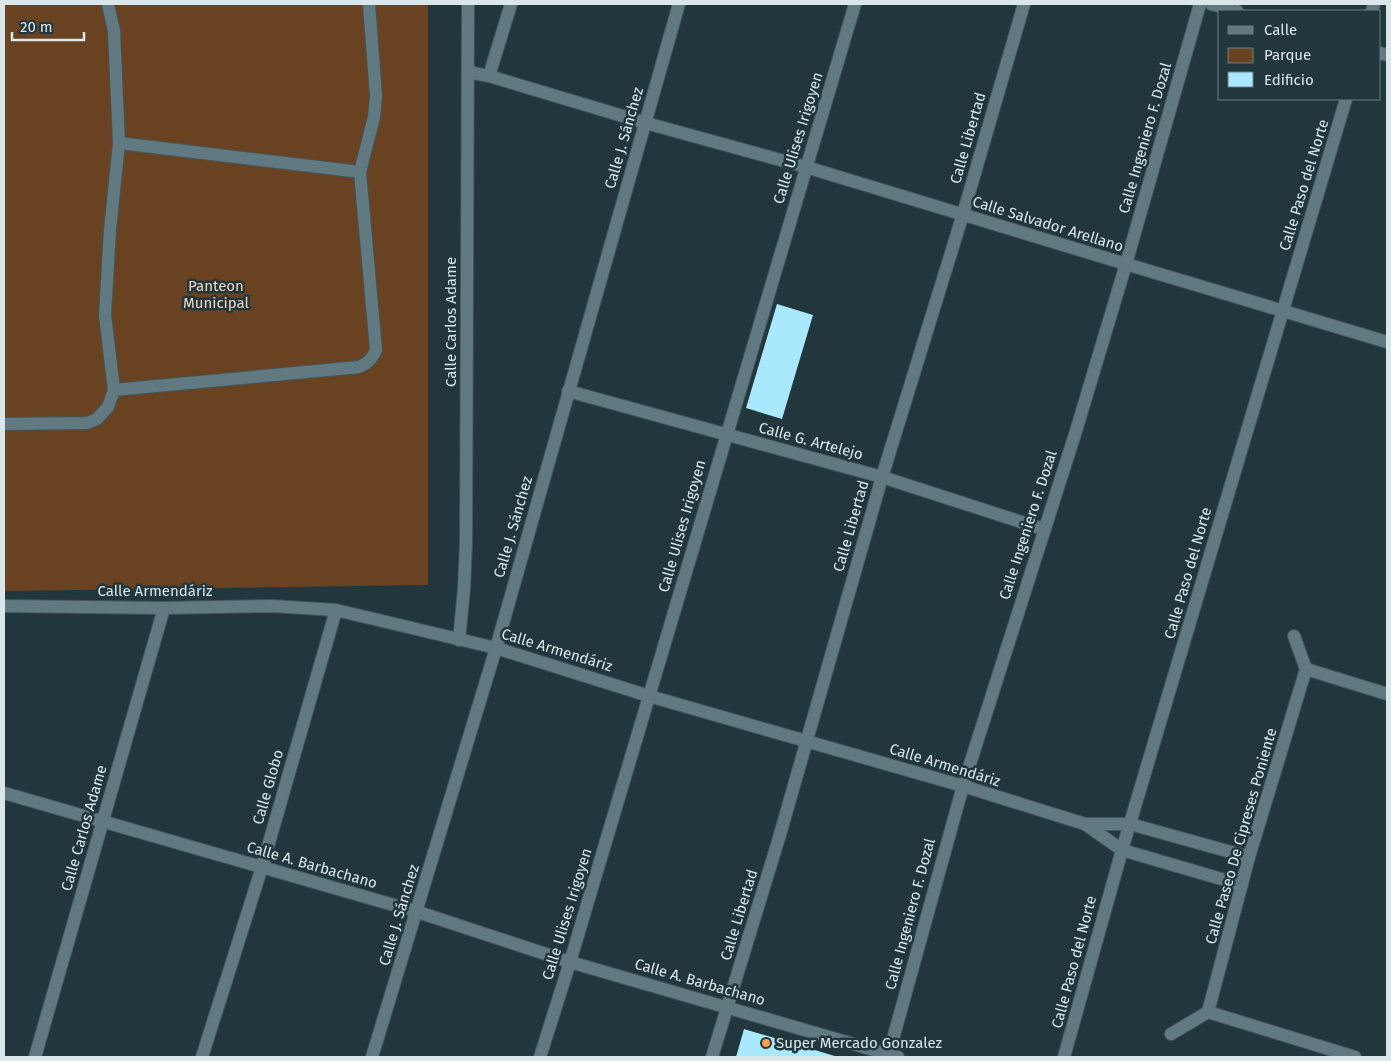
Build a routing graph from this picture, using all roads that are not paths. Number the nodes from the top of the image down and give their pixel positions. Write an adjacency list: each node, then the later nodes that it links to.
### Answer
1 (108, 4): 15 (street)
2 (370, 4): 17 (street)
3 (468, 4): 11 (street, Calle Carlos Adame)
4 (511, 4): 12 (street)
5 (679, 4): 14 (street, Calle J. Sánchez)
6 (855, 4): 16 (street, Calle Ulises Irigoyen)
7 (1024, 4): 18 (street, Calle Libertad)
8 (1200, 4): 19 (street, Calle Ingeniero F. Dozal)
9 (1211, 4): 10 (street)
10 (1232, 10)
11 (468, 72): 12 (street, Calle Salvador Arellano); 32 (street, Calle Carlos Adame)
12 (489, 76): 14 (street, Calle Salvador Arellano)
13 (1346, 100): 20 (street, Calle Paso del Norte)
14 (646, 123): 16 (street, Calle Salvador Arellano); 23 (street, Calle J. Sánchez)
15 (119, 143): 17 (street); 22 (street)
16 (806, 167): 18 (street, Calle Salvador Arellano); 25 (street, Calle Ulises Irigoyen)
17 (360, 172): 22 (street)
18 (963, 214): 19 (street, Calle Salvador Arellano); 26 (street, Calle Libertad)
19 (1126, 264): 20 (street, Calle Salvador Arellano); 27 (street, Calle Ingeniero F. Dozal)
20 (1283, 310): 21 (street, Calle Salvador Arellano); 42 (street, Calle Paso del Norte)
21 (1387, 342)
22 (114, 390): 24 (street)
23 (568, 391): 25 (street, Calle G. Artelejo); 33 (street, Calle J. Sánchez)
24 (4, 424)
25 (726, 435): 26 (street, Calle G. Artelejo); 36 (street, Calle Ulises Irigoyen)
26 (882, 477): 27 (street, Calle G. Artelejo); 37 (street, Calle Libertad)
27 (1043, 529): 38 (street, Calle Ingeniero F. Dozal)
28 (4, 606): 29 (street, Calle Armendáriz)
29 (164, 608): 30 (street, Calle Armendáriz); 40 (street, Calle Carlos Adame)
30 (336, 610): 32 (street, Calle Armendáriz); 45 (street, Calle Globo)
31 (1294, 636): 34 (street)
32 (459, 640): 33 (street, Calle Armendáriz)
33 (496, 648): 36 (street, Calle Armendáriz); 47 (street, Calle J. Sánchez)
34 (1306, 669): 35 (street); 44 (street, Calle Paseo De Cipreses Poniente)
35 (1387, 694)
36 (649, 696): 37 (street, Calle Armendáriz); 48 (street, Calle Ulises Irigoyen)
37 (806, 741): 38 (street, Calle Armendáriz); 49 (street, Calle Libertad)
38 (963, 786): 41 (street, Calle Armendáriz); 52 (street, Calle Ingeniero F. Dozal)
39 (4, 793): 40 (street, Calle A. Barbachano)
40 (103, 821): 45 (street, Calle A. Barbachano); 53 (street, Calle Carlos Adame)
41 (1085, 824): 42 (street, Calle Armendáriz); 43 (street, Calle Armendáriz)
42 (1130, 824): 43 (street, Calle Paso del Norte); 44 (street, Calle Armendáriz)
43 (1122, 850): 46 (street, Calle Armendáriz); 58 (street, Calle Paso del Norte)
44 (1249, 857): 46 (street, Calle Paseo De Cipreses Poniente)
45 (262, 867): 47 (street, Calle A. Barbachano); 54 (street, Calle Globo)
46 (1242, 885): 50 (street, Calle Paseo De Cipreses Poniente)
47 (418, 912): 48 (street, Calle A. Barbachano); 55 (street, Calle J. Sánchez)
48 (570, 962): 49 (street, Calle A. Barbachano); 56 (street, Calle Ulises Irigoyen)
49 (728, 1007): 52 (street, Calle A. Barbachano); 57 (street, Calle Libertad)
50 (1208, 1012): 51 (street); 59 (street)
51 (1171, 1034)
52 (892, 1056)
53 (35, 1057)
54 (202, 1057)
55 (372, 1057)
56 (540, 1057)
57 (712, 1057)
58 (1064, 1057)
59 (1355, 1057)

